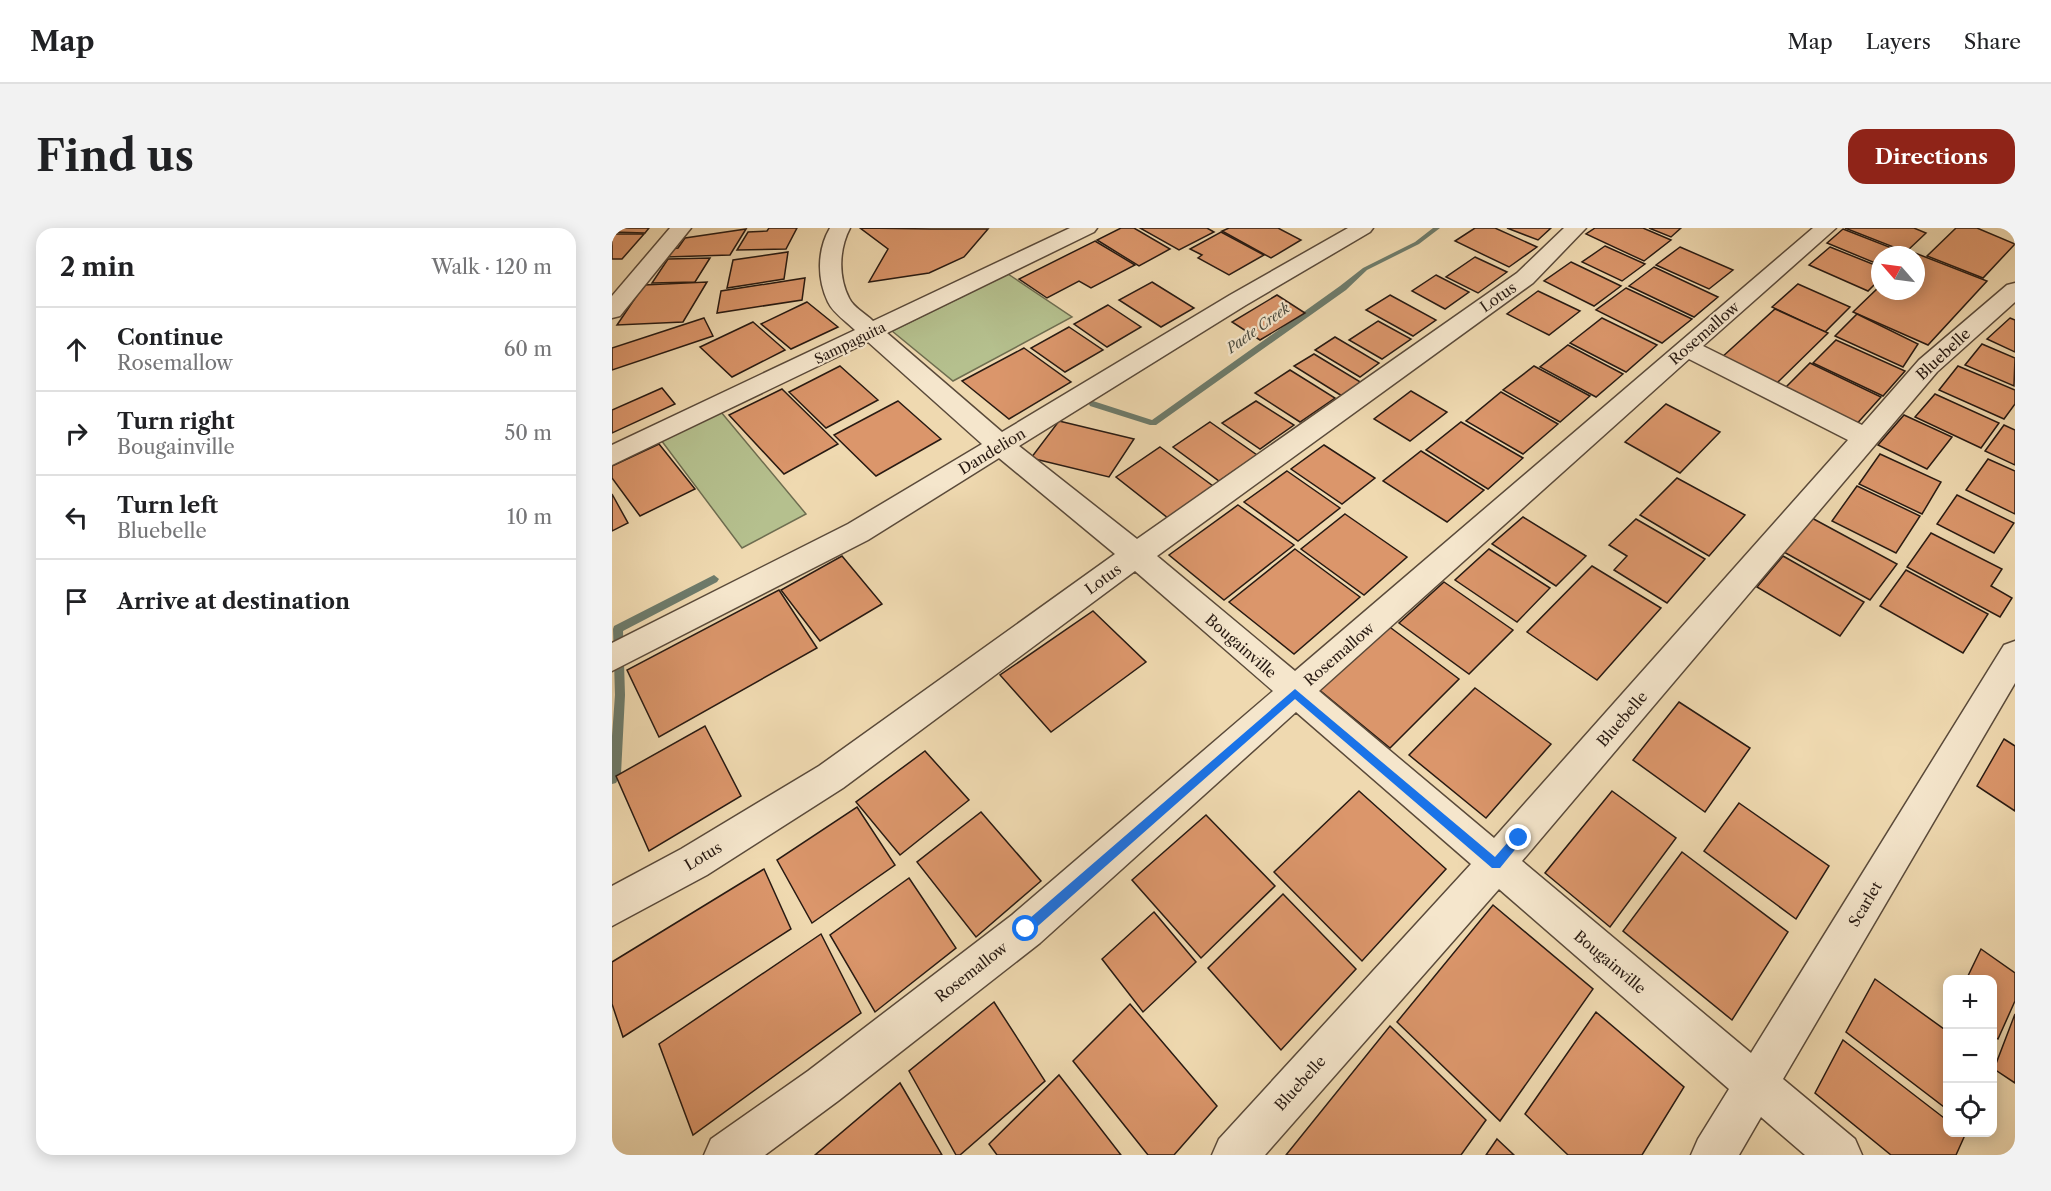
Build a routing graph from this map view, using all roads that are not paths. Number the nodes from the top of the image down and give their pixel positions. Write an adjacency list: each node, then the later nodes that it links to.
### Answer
1 (681, 228): 8 (street)
2 (840, 228): 9 (street, Bougainville)
3 (1087, 228): 9 (street, Sampaguita)
4 (1363, 228): 12 (street, Dandelion)
5 (1576, 228): 14 (street, Lotus)
6 (1826, 228): 10 (street, Rosemallow)
7 (2015, 290): 11 (street, Bluebelle)
8 (612, 311)
9 (872, 333): 12 (street, Bougainville); 13 (street, Sampaguita)
10 (1687, 348): 11 (street); 17 (street, Rosemallow)
11 (1866, 438): 18 (street, Bluebelle)
12 (1002, 446): 14 (street, Bougainville); 15 (street, Dandelion)
13 (612, 456)
14 (1136, 555): 17 (street, Bougainville); 19 (street, Lotus)
15 (622, 653)
16 (2015, 654): 20 (street, Scarlet)
17 (1295, 693): 18 (street, Bougainville); 21 (street, Rosemallow)
18 (1496, 864): 20 (street, Bougainville); 22 (street, Bluebelle)
19 (612, 907)
20 (1756, 1086): 23 (street, Scarlet); 24 (street, Bougainville)
21 (727, 1155)
22 (1235, 1155)
23 (1714, 1155)
24 (1839, 1155)

